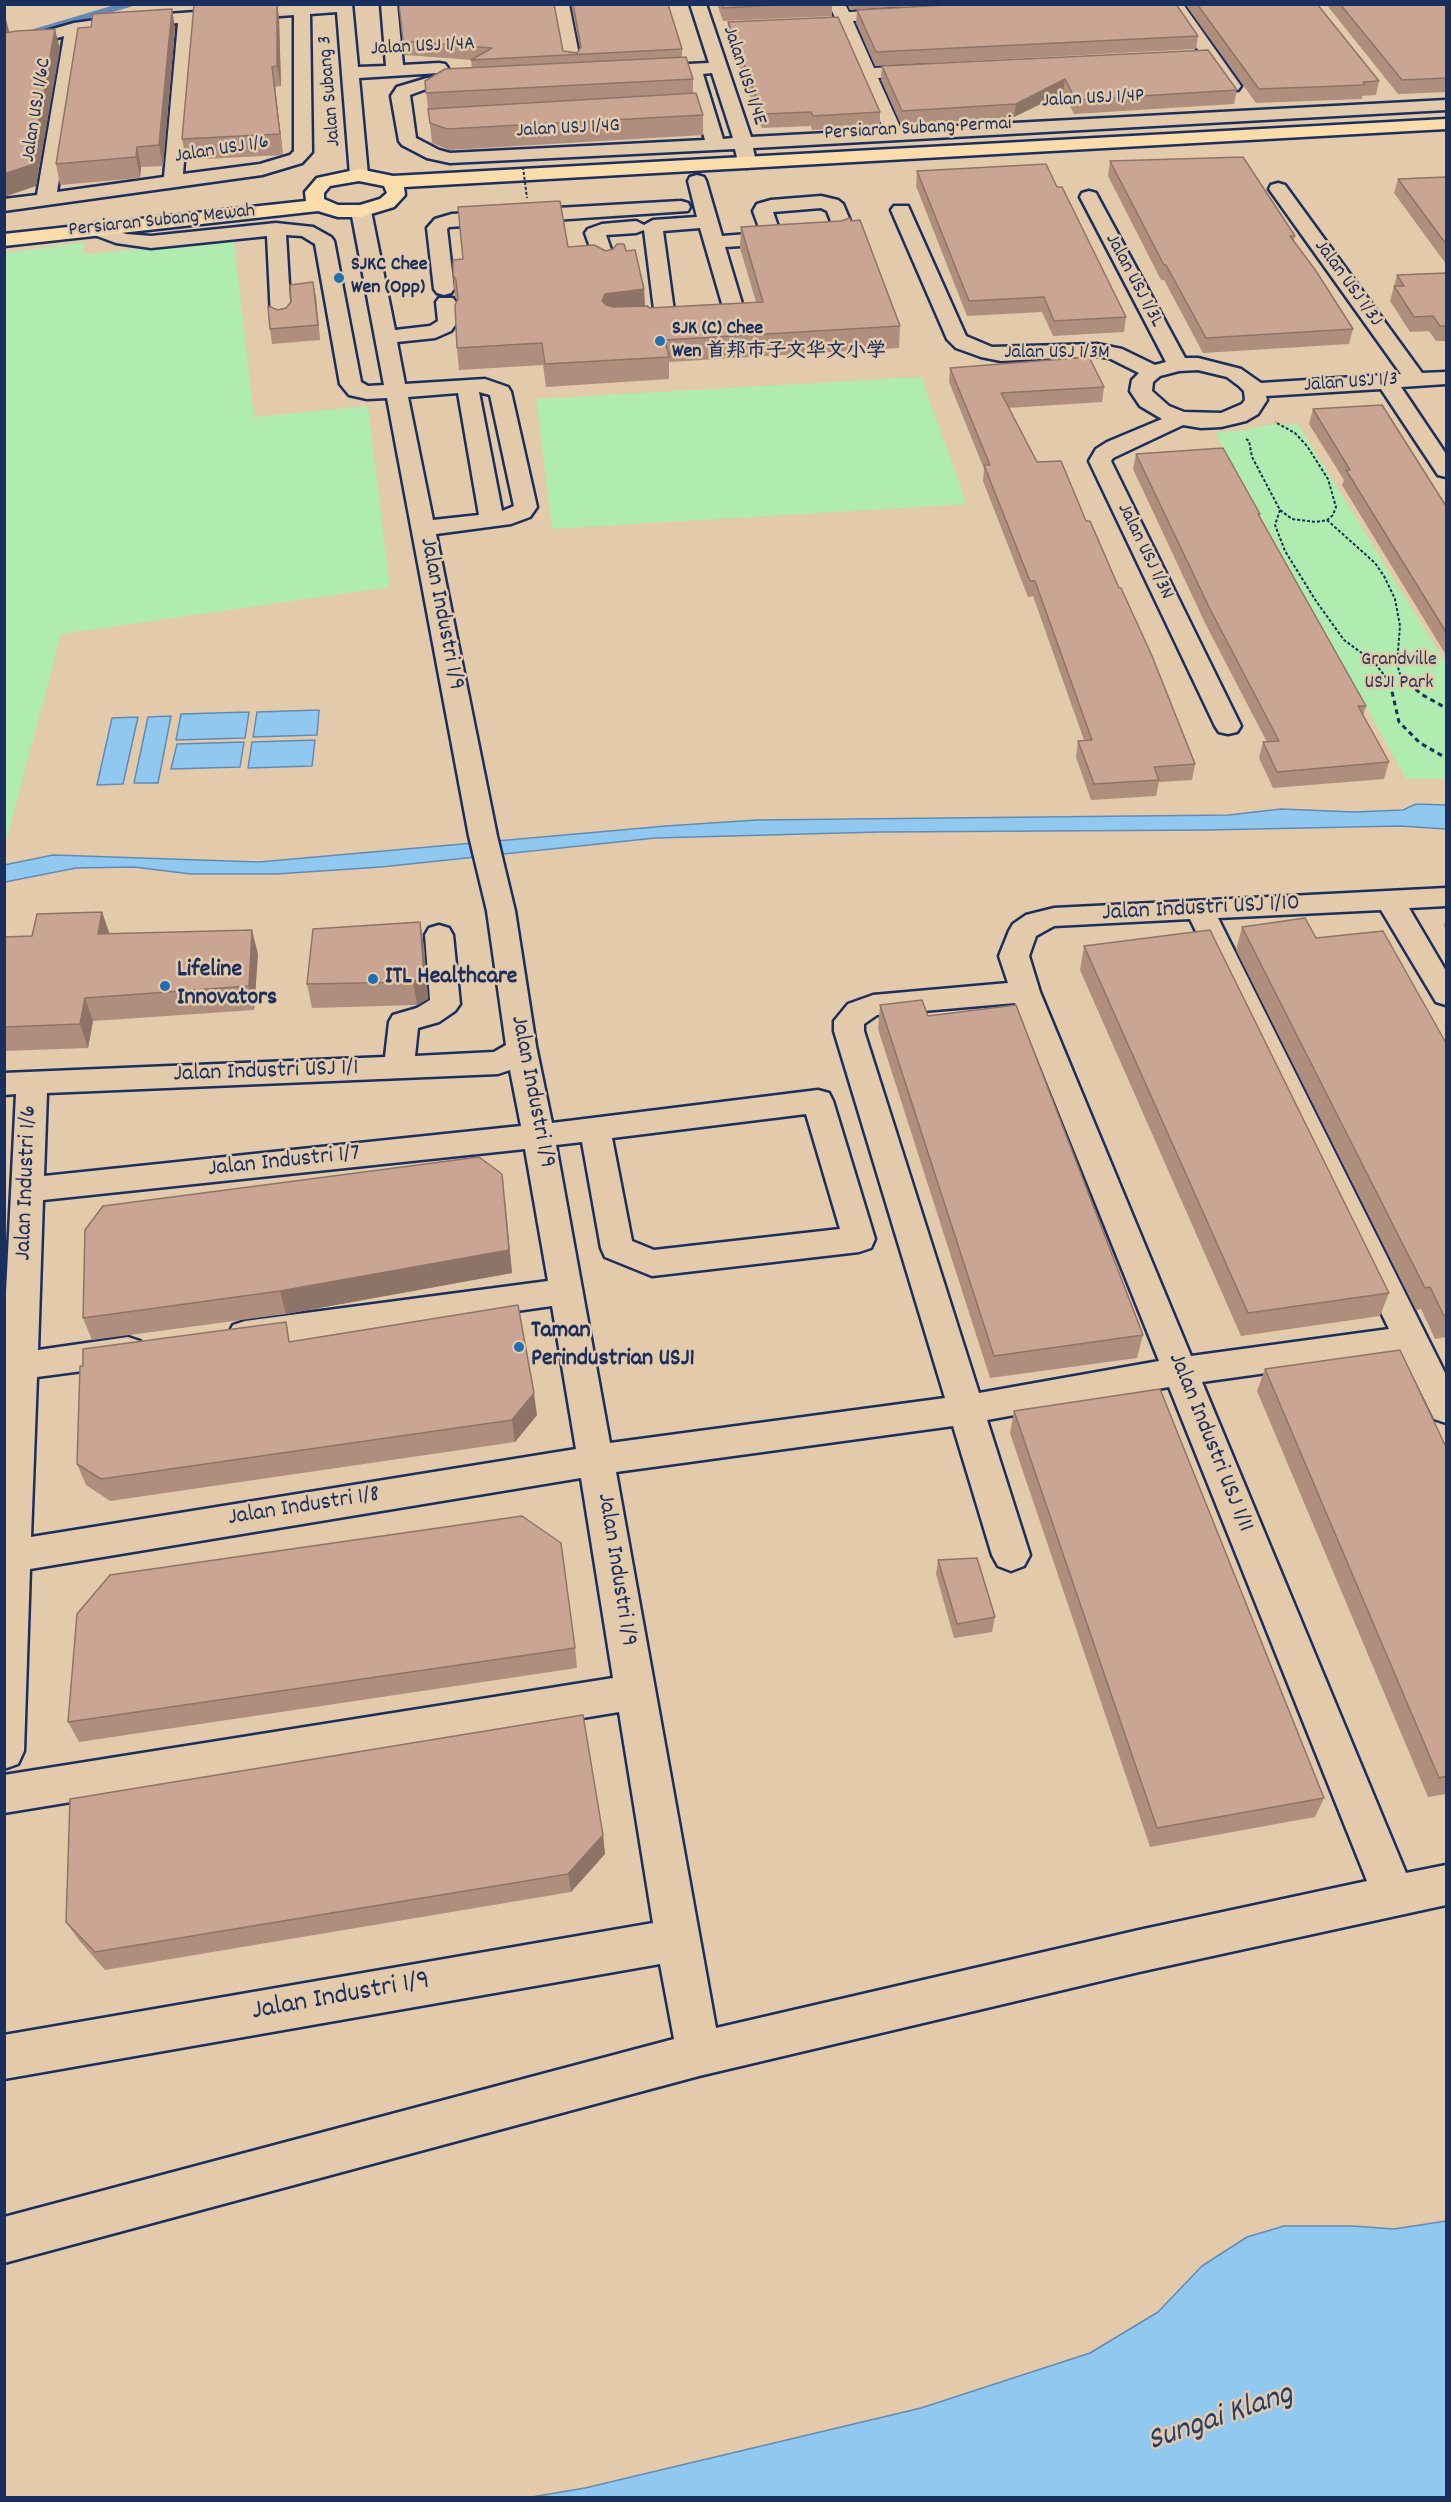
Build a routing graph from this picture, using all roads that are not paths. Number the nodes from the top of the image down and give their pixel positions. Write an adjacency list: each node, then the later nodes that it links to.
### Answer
1 (389, 4): 22 (street)
2 (561, 4): 16 (street)
3 (698, 4): 12 (street, Jalan USJ 1/4E)
4 (1174, 4): 14 (street)
5 (345, 6): 6 (street); 25 (street, Jalan Subang 3)
6 (302, 10): 9 (street); 44 (street, Jalan USJ 1/6)
7 (914, 14): 8 (street)
8 (839, 17): 23 (street)
9 (187, 18): 11 (street); 44 (street)
10 (728, 27): 12 (street)
11 (74, 28): 13 (street); 51 (street, Jalan USJ 1/6C)
12 (706, 29): 17 (street, Jalan USJ 1/4E)
13 (4, 48)
14 (1211, 56): 15 (street); 33 (street)
15 (1187, 57)
16 (573, 60): 18 (street); 24 (street)
17 (716, 60): 20 (street); 20 (street); 38 (street, Jalan USJ 1/4E)
18 (551, 61)
19 (474, 66): 22 (street, Jalan USJ 1/4A)
20 (693, 69): 30 (street)
21 (950, 69): 23 (street)
22 (394, 70): 25 (street, Jalan USJ 1/4A)
23 (867, 73): 37 (street)
24 (563, 75)
25 (352, 78): 27 (street); 42 (street, Jalan Subang 3)
26 (491, 79): 27 (street)
27 (412, 87): 36 (street)
28 (1384, 91): 32 (street)
29 (1446, 105): 32 (street, Jalan USJ 1/4P)
30 (704, 106): 31 (street); 39 (street)
31 (681, 108)
32 (1398, 108): 33 (street, Jalan USJ 1/4P)
33 (1252, 114): 37 (street, Jalan USJ 1/4P)
34 (426, 121): 36 (street)
35 (1446, 124): 41 (main road, Persiaran Subang Permai)
36 (404, 128): 39 (street, Jalan USJ 1/4G)
37 (894, 133): 38 (street, Jalan USJ 1/4P)
38 (743, 142): 39 (street, Jalan USJ 1/4G); 41 (street, Jalan USJ 1/4E)
39 (715, 144)
40 (1227, 154): 43 (main road, Persiaran Subang Permai)
41 (747, 162): 47 (main road, Persiaran Subang Permai)
42 (359, 175): 47 (main road); 49 (main road)
43 (697, 181): 47 (main road, Persiaran Subang Permai); 55 (street)
44 (173, 182): 51 (street, Jalan USJ 1/6)
45 (1278, 189): 69 (street, Jalan USJ 1/3J)
46 (286, 190): 49 (main road, Persiaran Subang Mewah)
47 (392, 191): 54 (main road)
48 (243, 194): 56 (main road, Persiaran Subang Mewah)
49 (319, 196): 54 (main road); 58 (main road, Persiaran Subang Mewah)
50 (1089, 197): 66 (street, Jalan USJ 1/3L)
51 (46, 199): 52 (street, Jalan USJ 1/6)
52 (4, 205)
53 (901, 210): 67 (street, Jalan USJ 1/3M)
54 (361, 211): 65 (street, Jalan Industri 1/9)
55 (706, 214): 57 (street); 62 (street); 65 (street)
56 (4, 224)
57 (653, 226): 62 (street); 63 (street)
58 (96, 229): 59 (street); 61 (main road, Persiaran Subang Mewah)
59 (276, 229): 64 (street); 72 (street)
60 (772, 238): 62 (street)
61 (4, 240)
62 (714, 242)
63 (606, 264)
64 (281, 317)
65 (385, 337): 72 (street, Jalan Industri 1/9)
66 (1178, 365): 67 (street); 73 (street)
67 (1153, 372): 74 (street)
68 (1446, 378): 69 (street, Jalan USJ 1/3)
69 (1416, 380): 70 (street, Jalan USJ 1/3)
70 (1387, 382): 73 (street, Jalan USJ 1/3); 75 (street)
71 (467, 386): 72 (street); 76 (street); 76 (street)
72 (396, 391): 77 (street, Jalan Industri 1/9)
73 (1252, 399): 74 (street, Jalan USJ 1/3)
74 (1180, 418): 78 (street, Jalan USJ 1/3N)
75 (1446, 470)
76 (492, 520): 77 (street)
77 (424, 528): 85 (street, Jalan Industri 1/9)
78 (1227, 726)
79 (1446, 897): 80 (street, Jalan Industri USJ 1/10)
80 (1390, 900): 81 (street, Jalan Industri USJ 1/10); 84 (street)
81 (1200, 910): 83 (street, Jalan Industri USJ 1/10); 94 (street)
82 (439, 935): 86 (street)
83 (1024, 992): 96 (street, Jalan Industri USJ 1/11); 98 (street)
84 (1446, 995)
85 (521, 1046): 86 (street, Jalan Industri USJ 1/1); 89 (street, Jalan Industri 1/9)
86 (399, 1068): 87 (street, Jalan Industri USJ 1/1)
87 (18, 1084): 90 (street, Jalan Industri 1/6)
88 (595, 1130): 88 (street, Jalan Industri 1/7); 89 (street, Jalan Industri 1/7)
89 (539, 1136): 90 (street, Jalan Industri 1/7); 91 (street, Jalan Industri 1/9)
90 (28, 1190): 95 (street, Jalan Industri 1/6)
91 (567, 1291): 92 (street); 99 (street, Jalan Industri 1/9)
92 (210, 1340)
93 (163, 1346): 95 (street)
94 (1428, 1357): 96 (street, Jalan Industri 1/8); 97 (street)
95 (20, 1366): 101 (street, Jalan Industri 1/6)
96 (1180, 1371): 98 (street, Jalan Industri 1/8); 106 (street, Jalan Industri USJ 1/11)
97 (1446, 1409)
98 (966, 1410): 99 (street, Jalan Industri 1/8); 100 (street)
99 (597, 1460): 101 (street, Jalan Industri 1/8); 102 (street, Jalan Industri 1/9)
100 (1011, 1555)
101 (8, 1556): 103 (street, Jalan Industri 1/6)
102 (635, 1692): 104 (street); 107 (street, Jalan Industri 1/9)
103 (4, 1751)
104 (4, 1794)
105 (1446, 1885): 106 (street)
106 (1394, 1895): 108 (street)
107 (677, 1940): 108 (street, Jalan Industri 1/9); 109 (street, Jalan Industri 1/9)
108 (699, 2054): 110 (street)
109 (4, 2056)
110 (4, 2240)

